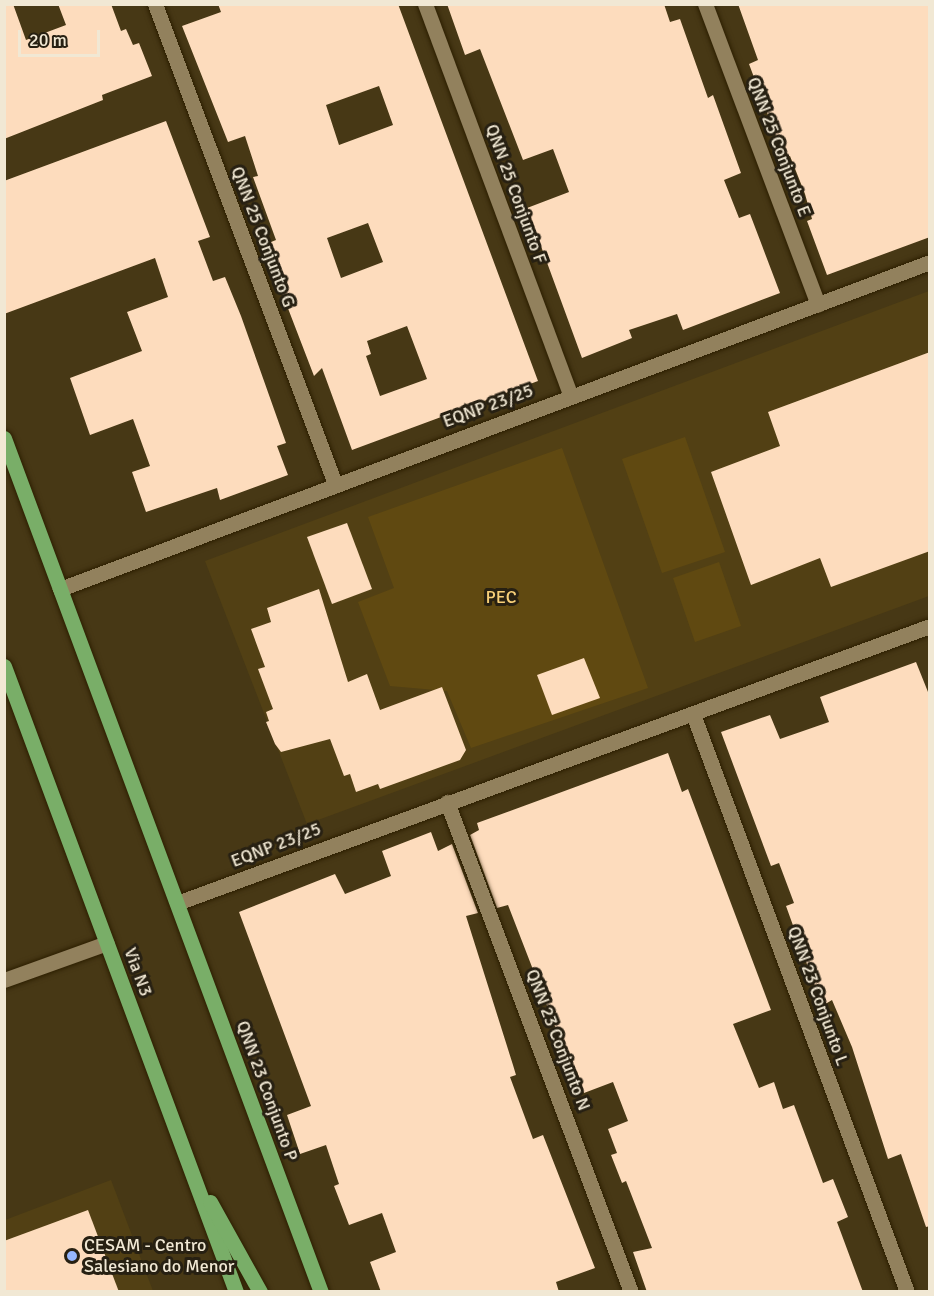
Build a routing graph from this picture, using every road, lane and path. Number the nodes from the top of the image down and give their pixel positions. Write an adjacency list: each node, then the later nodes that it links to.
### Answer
1 (155, 4): 8 (street, QNN 25 Conjunto G)
2 (425, 4): 6 (street, QNN 25 Conjunto F)
3 (705, 4): 5 (street, QNN 25 Conjunto E)
4 (930, 262): 5 (street, EQNP 23/25)
5 (818, 304): 6 (street, EQNP 23/25)
6 (571, 396): 8 (street, EQNP 23/25)
7 (4, 438): 9 (main road)
8 (334, 484): 9 (street, EQNP 23/25)
9 (60, 589): 14 (main road)
10 (930, 626): 12 (street, EQNP 23/25)
11 (4, 666): 15 (main road, Via N3)
12 (693, 714): 13 (street, EQNP 23/25); 22 (street, QNN 23 Conjunto L)
13 (447, 802): 14 (street, EQNP 23/25); 21 (street, QNN 23 Conjunto N)
14 (177, 903): 20 (main road, QNN 23 Conjunto P)
15 (107, 943): 16 (street); 17 (main road, Via N3)
16 (4, 980)
17 (190, 1169): 18 (main road, Via N3); 19 (main road)
18 (236, 1292)
19 (260, 1292)
20 (321, 1292)
21 (632, 1292)
22 (907, 1292)

